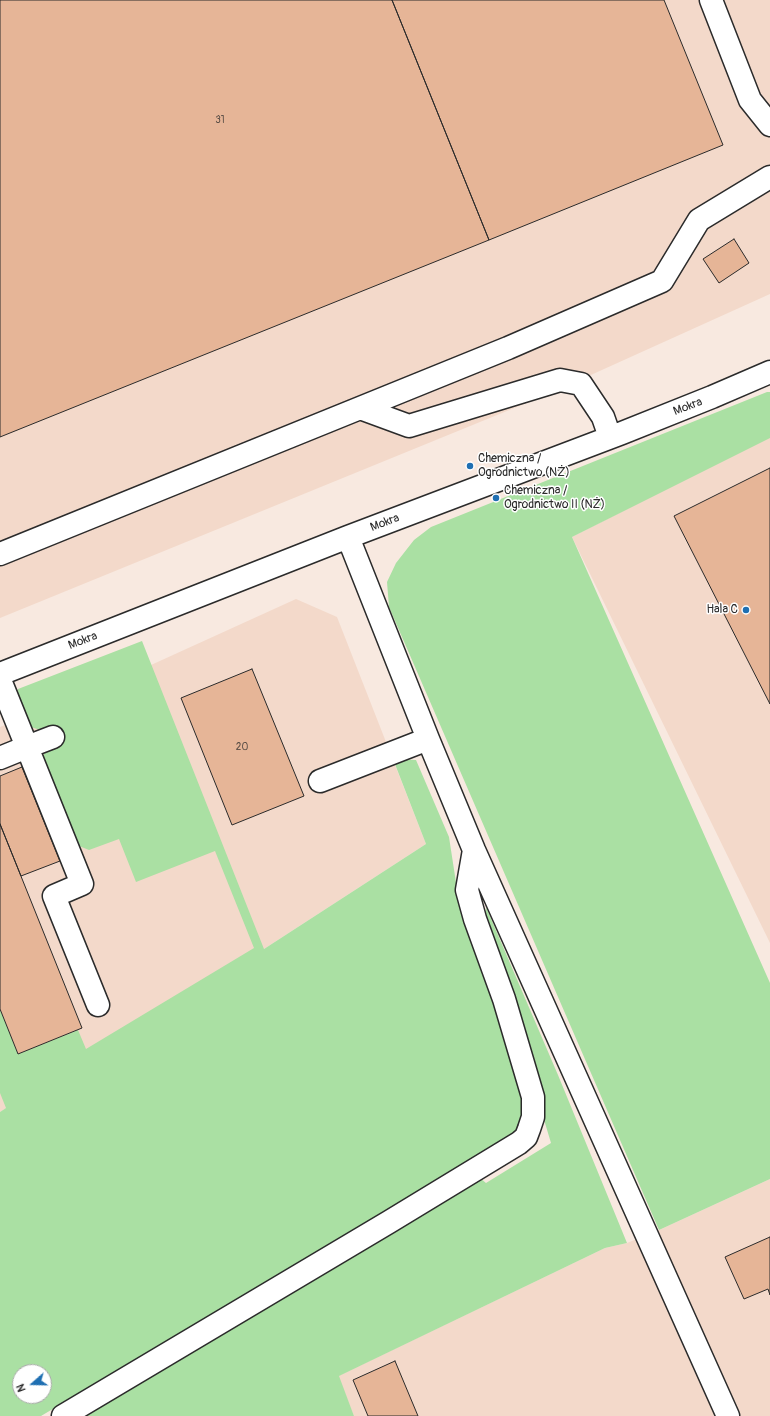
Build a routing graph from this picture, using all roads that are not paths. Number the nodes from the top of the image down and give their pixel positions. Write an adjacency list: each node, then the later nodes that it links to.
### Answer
1 (711, 0): 2 (street)
2 (770, 125)
3 (770, 177): 5 (street)
4 (770, 372): 6 (street, Mokra)
5 (360, 408): 6 (street); 8 (street)
6 (610, 437): 7 (street, Mokra)
7 (348, 537): 9 (street, Mokra); 12 (street)
8 (0, 554)
9 (0, 674)
10 (0, 680): 13 (street)
11 (53, 737): 13 (street)
12 (428, 739): 15 (street); 16 (street)
13 (27, 747): 14 (street); 17 (street)
14 (0, 758)
15 (320, 781)
16 (474, 850): 18 (street); 19 (street)
17 (98, 1005)
18 (63, 1416)
19 (728, 1416)

